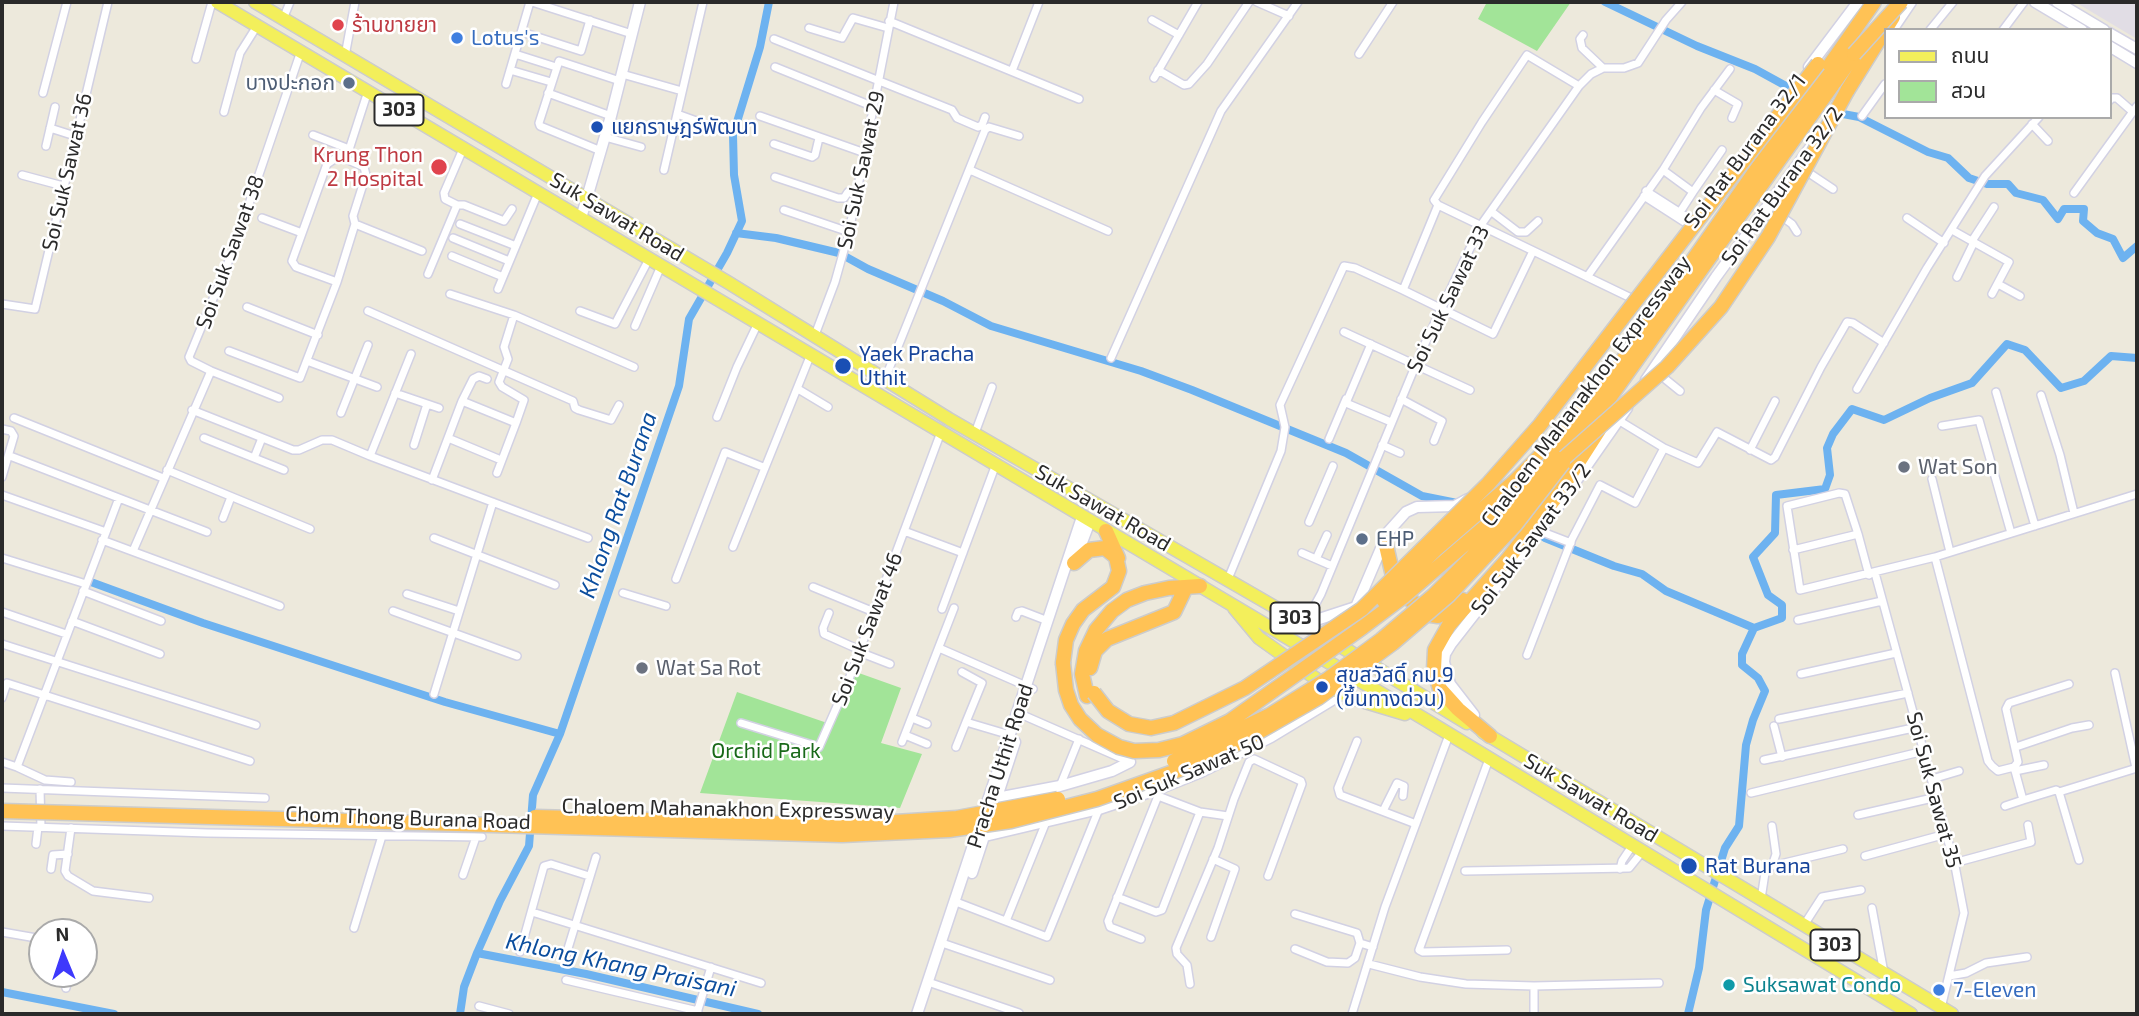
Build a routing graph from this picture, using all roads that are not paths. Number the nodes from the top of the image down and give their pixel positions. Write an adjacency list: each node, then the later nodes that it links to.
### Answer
1 (68, 2): 74 (street)
2 (108, 2): 93 (street, Soi Suk Sawat 36)
3 (215, 2): 33 (main road, Suk Sawat Road / 303); 56 (street)
4 (255, 2): 29 (main road, Suk Sawat Road / 303)
5 (290, 2): 29 (street)
6 (355, 2): 55 (street)
7 (531, 2): 30 (street); 42 (street)
8 (640, 2): 43 (street)
9 (703, 2): 73 (street)
10 (894, 2): 32 (street, Soi Suk Sawat 29)
11 (1039, 2): 64 (street)
12 (1198, 2): 45 (street)
13 (1249, 2): 45 (street)
14 (1257, 2): 28 (street)
15 (1298, 2): 28 (street)
16 (1393, 2): 54 (street)
17 (1682, 2): 61 (street, Soi Suk Sawat 33)
18 (1858, 2): 135 (street, Soi Rat Burana 32/1)
19 (1874, 2): 175 (highway, Chaloem Mahanakhon Expressway); 338 (highway, bridge)
20 (1880, 2): 22 (highway, bridge)
21 (1892, 2): 175 (highway, Chaloem Mahanakhon Expressway, bridge)
22 (1902, 2): 35 (highway, bridge)
23 (1912, 2): 36 (street)
24 (1953, 2): 37 (street)
25 (2024, 2): 38 (street)
26 (2035, 2): 39 (street)
27 (2057, 2): 40 (street)
28 (1289, 16): 188 (street)
29 (283, 19): 55 (main road, Suk Sawat Road / 303)
30 (590, 20): 43 (street); 52 (street)
31 (1152, 20): 45 (street)
32 (889, 25): 34 (street); 64 (street); 66 (street, Soi Suk Sawat 29)
33 (257, 26): 51 (main road, Suk Sawat Road / 303); 81 (street)
34 (809, 28)
35 (1886, 28)
36 (1893, 28)
37 (1932, 28)
38 (2004, 28)
39 (2079, 28)
40 (2101, 28)
41 (1884, 31): 290 (highway, bridge)
42 (522, 32): 52 (street); 53 (street)
43 (632, 34): 65 (street)
44 (2111, 34): 50 (street)
45 (1179, 35)
46 (1584, 35): 61 (street)
47 (774, 39): 66 (street)
48 (1884, 41): 108 (street, Soi Rat Burana 32/2)
49 (2111, 47): 57 (street)
50 (2137, 50)
51 (301, 51): 72 (main road, Suk Sawat Road / 303); 194 (street, Soi Suk Sawat 38)
52 (581, 51): 58 (street)
53 (515, 54): 59 (street); 63 (street)
54 (1359, 54)
55 (345, 56): 105 (main road, Suk Sawat Road / 303)
56 (196, 60)
57 (2137, 63)
58 (576, 66): 59 (street); 65 (street)
59 (556, 67): 67 (street)
60 (775, 67): 79 (street)
61 (1603, 68): 70 (street, Soi Suk Sawat 33)
62 (1730, 69): 71 (street)
63 (510, 70): 67 (street); 68 (street)
64 (1012, 71): 76 (street)
65 (621, 78): 73 (street); 83 (street)
66 (879, 81): 79 (street, Soi Suk Sawat 29); 86 (street)
67 (551, 82): 75 (street)
68 (506, 84)
69 (1884, 85): 85 (street)
70 (1579, 86): 124 (street); 129 (street, Soi Suk Sawat 33)
71 (1714, 90): 87 (street); 111 (street)
72 (368, 91): 101 (street); 102 (main road, Suk Sawat Road / 303)
73 (682, 91): 82 (street)
74 (43, 93)
75 (548, 93): 83 (street); 104 (street)
76 (1079, 99)
77 (2111, 99): 80 (street)
78 (55, 107): 91 (street)
79 (874, 107): 106 (street, Soi Suk Sawat 29)
80 (2135, 109): 120 (street)
81 (224, 112)
82 (677, 114): 89 (street); 109 (street)
83 (611, 116): 95 (street)
84 (760, 116): 96 (street)
85 (1862, 116)
86 (985, 117)
87 (1732, 118)
88 (2037, 119): 90 (street)
89 (702, 123)
90 (2032, 124): 97 (street); 139 (street)
91 (50, 128): 93 (street); 99 (street)
92 (313, 135): 101 (street)
93 (75, 136): 115 (street, Soi Suk Sawat 36)
94 (1019, 136): 110 (street)
95 (605, 137): 100 (street); 104 (street)
96 (819, 138): 98 (street); 106 (street)
97 (2048, 141)
98 (774, 144)
99 (46, 146)
100 (641, 147)
101 (349, 149): 107 (street)
102 (463, 149): 112 (main road, Suk Sawat Road / 303); 123 (street)
103 (1722, 150): 117 (street)
104 (601, 151): 122 (street)
105 (512, 153): 112 (main road); 122 (main road, Suk Sawat Road / 303)
106 (865, 153): 121 (street, Soi Suk Sawat 29)
107 (346, 159): 136 (street); 142 (street)
108 (1797, 165): 116 (street); 125 (street, Soi Rat Burana 32/2)
109 (664, 170)
110 (970, 170): 140 (street); 198 (street)
111 (1663, 170): 117 (street); 119 (street)
112 (503, 172): 118 (main road, Suk Sawat Road / 303)
113 (22, 176): 115 (street)
114 (775, 177): 121 (street)
115 (64, 186): 168 (street, Soi Suk Sawat 36)
116 (1833, 189)
117 (1693, 192): 130 (street)
118 (538, 193): 132 (main road, Suk Sawat Road / 303); 148 (street)
119 (1645, 193): 130 (street); 135 (street); 158 (street)
120 (2074, 193)
121 (857, 195): 143 (street, Soi Suk Sawat 29)
122 (587, 199): 132 (street); 180 (main road, Suk Sawat Road / 303)
123 (457, 205): 127 (street); 156 (street)
124 (1438, 205): 138 (street); 163 (street)
125 (1767, 206): 141 (street); 145 (street, Soi Rat Burana 32/2)
126 (1994, 207): 146 (street)
127 (512, 209)
128 (784, 210): 143 (street)
129 (1492, 212): 134 (street); 138 (street, Soi Suk Sawat 33)
130 (1680, 212): 135 (street)
131 (262, 218): 142 (street)
132 (581, 218): 152 (main road, Suk Sawat Road / 303)
133 (1907, 218): 147 (street)
134 (1538, 221)
135 (1691, 223): 167 (street, Soi Rat Burana 32/1)
136 (355, 224): 149 (street); 160 (street)
137 (460, 224): 148 (street)
138 (1480, 225): 150 (street); 170 (street, Soi Suk Sawat 33)
139 (1952, 230): 146 (street); 147 (street)
140 (1108, 231)
141 (1797, 232)
142 (302, 233): 160 (street)
143 (849, 233): 180 (street, Soi Suk Sawat 29)
144 (453, 238): 153 (street)
145 (1744, 239): 155 (street); 178 (street, Soi Rat Burana 32/2)
146 (1973, 242): 159 (street); 161 (street)
147 (1944, 243): 181 (street)
148 (516, 246): 153 (street)
149 (422, 251)
150 (1533, 251): 158 (street); 170 (street)
151 (452, 256): 157 (street)
152 (649, 259): 154 (main road, Suk Sawat Road / 303); 172 (street)
153 (509, 261): 157 (street)
154 (661, 266): 174 (main road, Suk Sawat Road / 303); 176 (street)
155 (1742, 271)
156 (428, 274)
157 (503, 277): 162 (street)
158 (1587, 277): 167 (street)
159 (1957, 277)
160 (337, 282): 179 (street)
161 (1997, 284): 165 (street); 166 (street)
162 (498, 289)
163 (1403, 290): 170 (street); 293 (street)
164 (450, 294): 173 (street)
165 (1992, 294)
166 (2020, 296)
167 (1631, 298): 276 (street, Soi Rat Burana 32/1)
168 (2, 304)
169 (247, 307): 179 (street)
170 (1441, 308): 190 (street, Soi Suk Sawat 33)
171 (369, 311): 195 (street)
172 (580, 311)
173 (514, 315): 192 (street); 195 (street)
174 (758, 323): 187 (main road, Suk Sawat Road / 303); 220 (street)
175 (1656, 323): 184 (highway, Chaloem Mahanakhon Expressway); 191 (highway, Chaloem Mahanakhon Expressway)
176 (635, 326)
177 (1344, 332): 182 (street)
178 (1679, 332): 193 (street, Soi Suk Sawat 33/2)
179 (318, 335): 189 (street)
180 (815, 335): 198 (main road, Suk Sawat Road / 303)
181 (1884, 343): 202 (street); 236 (street)
182 (1371, 344): 190 (street); 209 (street)
183 (368, 345): 196 (street)
184 (1645, 350): 242 (highway, Chaloem Mahanakhon Expressway); 298 (highway)
185 (229, 351): 189 (street)
186 (411, 354): 206 (street)
187 (811, 354): 201 (street); 226 (main road, Suk Sawat Road / 303)
188 (1111, 358)
189 (307, 361): 196 (street)
190 (1416, 365): 203 (street); 210 (street, Soi Suk Sawat 33)
191 (1618, 365): 242 (highway, Chaloem Mahanakhon Expressway); 338 (highway, bridge)
192 (634, 367)
193 (1653, 370): 204 (street); 221 (street, Soi Suk Sawat 33/2)
194 (211, 371): 208 (street, Soi Suk Sawat 38); 217 (street)
195 (504, 372): 214 (street); 223 (street)
196 (356, 379): 199 (street); 218 (street)
197 (486, 379): 211 (street)
198 (885, 379): 227 (main road, Suk Sawat Road / 303)
199 (377, 387)
200 (992, 387): 227 (street)
201 (798, 389): 215 (street); 245 (street)
202 (1857, 389)
203 (1470, 390)
204 (1680, 391)
205 (1997, 392): 263 (street)
206 (396, 393): 213 (street); 239 (street)
207 (2041, 395): 259 (street)
208 (279, 398)
209 (1346, 399): 222 (street); 231 (street)
210 (1401, 399): 222 (street, Soi Suk Sawat 33); 232 (street)
211 (462, 401): 223 (street); 230 (street)
212 (1775, 401): 236 (street)
213 (427, 404): 216 (street); 234 (street)
214 (619, 405)
215 (828, 407)
216 (439, 408)
217 (192, 410): 229 (street); 248 (street)
218 (341, 413)
219 (14, 418): 248 (street)
220 (717, 418)
221 (1618, 420): 235 (street); 267 (street, Soi Suk Sawat 33/2)
222 (1391, 422): 233 (street, Soi Suk Sawat 33)
223 (516, 423): 241 (street)
224 (1942, 426): 270 (street)
225 (2, 429): 238 (street)
226 (941, 432): 243 (main road, Suk Sawat Road / 303); 265 (street, Soi Suk Sawat 46)
227 (975, 433): 257 (main road, Suk Sawat Road / 303)
228 (204, 438): 240 (street)
229 (262, 438): 239 (street); 240 (street)
230 (447, 438): 241 (street); 251 (street)
231 (1329, 439)
232 (1434, 441)
233 (1382, 444): 237 (street); 289 (street, Soi Suk Sawat 33)
234 (414, 445)
235 (1664, 448): 236 (street); 277 (street)
236 (1750, 450)
237 (1400, 453)
238 (7, 455): 249 (street); 255 (street)
239 (370, 456): 251 (street)
240 (254, 458): 246 (street)
241 (501, 460): 247 (street)
242 (1559, 460): 385 (highway, Chaloem Mahanakhon Expressway, bridge)
243 (996, 464): 261 (main road, Suk Sawat Road / 303); 283 (street)
244 (1333, 466): 262 (street)
245 (764, 467): 278 (street); 292 (street)
246 (284, 470)
247 (497, 472)
248 (165, 474): 254 (street); 258 (street)
249 (2, 477)
250 (1932, 479): 281 (street)
251 (432, 480): 256 (street)
252 (2137, 494): 259 (street)
253 (2, 495): 268 (street)
254 (231, 497): 260 (street); 264 (street)
255 (118, 498): 258 (street); 268 (street)
256 (493, 502): 274 (street); 284 (street)
257 (1093, 502): 261 (main road); 293 (main road, Suk Sawat Road / 303)
258 (150, 509): 269 (street); 280 (street)
259 (2074, 513): 263 (street)
260 (223, 518)
261 (1086, 519): 266 (main road, Suk Sawat Road / 303); 288 (street, Pracha Uthit Road); 316 (street, Pracha Uthit Road)
262 (1309, 522)
263 (2035, 526): 270 (street)
264 (310, 529)
265 (904, 531): 283 (street); 310 (street, Soi Suk Sawat 46)
266 (1107, 531): 290 (highway); 297 (main road, Suk Sawat Road / 303)
267 (1540, 531): 277 (street); 355 (street, Soi Suk Sawat 33/2)
268 (106, 532): 275 (street)
269 (207, 532)
270 (2011, 533): 281 (street)
271 (1858, 534): 279 (street); 279 (street, Soi Suk Sawat 35); 291 (street, Soi Suk Sawat 35)
272 (1326, 535): 287 (street)
273 (434, 538): 284 (street)
274 (587, 538)
275 (102, 540): 280 (street); 294 (street)
276 (1385, 541): 298 (highway); 317 (street)
277 (1571, 546): 325 (street)
278 (733, 547)
279 (1793, 550): 291 (street)
280 (133, 551): 303 (street)
281 (1950, 552): 285 (street)
282 (1302, 553): 287 (street)
283 (962, 554): 306 (street)
284 (477, 555): 295 (street); 308 (street)
285 (1935, 557): 291 (street); 370 (street)
286 (2, 558): 294 (street)
287 (1315, 559): 289 (street)
288 (1074, 563): 290 (highway); 334 (street, Pracha Uthit Road)
289 (1332, 566): 317 (street, Soi Suk Sawat 33)
290 (1119, 567)
291 (1872, 574): 301 (street, Soi Suk Sawat 35)
292 (676, 579)
293 (1228, 579): 317 (main road, Suk Sawat Road / 303)
294 (86, 584): 314 (street); 315 (street)
295 (555, 586)
296 (813, 587): 310 (street)
297 (1193, 587): 302 (main road, Suk Sawat Road / 303); 338 (highway); 338 (highway)
298 (1482, 588): 355 (highway)
299 (623, 593): 304 (street)
300 (407, 594): 308 (street)
301 (1882, 601): 313 (street); 323 (street, Soi Suk Sawat 35)
302 (1230, 603): 337 (main road); 344 (main road, Suk Sawat Road / 303)
303 (280, 606)
304 (666, 606)
305 (954, 608): 321 (street)
306 (942, 609)
307 (393, 611): 318 (street)
308 (459, 611): 318 (street)
309 (2, 612): 319 (street)
310 (874, 612): 322 (street, Soi Suk Sawat 46)
311 (829, 614): 322 (street)
312 (1016, 617): 316 (street)
313 (1798, 620)
314 (72, 621): 319 (street); 324 (street)
315 (162, 621)
316 (1048, 621): 334 (street, Pracha Uthit Road)
317 (1304, 624): 355 (main road, Suk Sawat Road / 303)
318 (453, 633): 326 (street); 336 (street)
319 (66, 634): 327 (street)
320 (2, 644): 327 (street)
321 (939, 648): 334 (street); 342 (street)
322 (860, 651): 328 (street); 346 (street, Soi Suk Sawat 46)
323 (1896, 653): 331 (street); 335 (street, Soi Suk Sawat 35)
324 (160, 654)
325 (1527, 655)
326 (517, 656)
327 (56, 662): 339 (street); 348 (street)
328 (890, 664)
329 (962, 672): 345 (street)
330 (2115, 673): 369 (street)
331 (1801, 674)
332 (4, 682): 339 (street); 340 (street)
333 (2069, 684): 359 (street)
334 (1029, 688): 341 (street, Pracha Uthit Road)
335 (1908, 693): 343 (street); 351 (street, Soi Suk Sawat 35)
336 (433, 694)
337 (1342, 694): 344 (main road); 378 (street, Soi Suk Sawat 50)
338 (1091, 695)
339 (44, 696): 364 (street); 368 (street)
340 (2, 698)
341 (1021, 714): 353 (street, Pracha Uthit Road); 354 (street); 383 (street, Pracha Uthit Road)
342 (912, 718): 347 (street); 357 (street)
343 (1779, 719)
344 (1426, 720): 352 (main road, Suk Sawat Road / 303)
345 (966, 722): 353 (street); 358 (street)
346 (741, 723)
347 (928, 724)
348 (256, 725)
349 (2089, 725): 359 (street)
350 (1774, 726): 361 (street)
351 (1918, 727): 360 (street, Soi Suk Sawat 35); 361 (street)
352 (1449, 734): 362 (main road, Suk Sawat Road / 303); 396 (street)
353 (1010, 735): 394 (street, Pracha Uthit Road)
354 (1079, 739): 366 (street); 374 (street)
355 (1496, 740): 424 (main road, Suk Sawat Road / 303)
356 (1357, 741): 389 (street)
357 (927, 744)
358 (956, 747)
359 (2016, 747): 370 (street)
360 (1924, 751): 372 (street, Soi Suk Sawat 35); 379 (street)
361 (1782, 757): 363 (street)
362 (1489, 759): 407 (main road, Suk Sawat Road / 303); 441 (street)
363 (1764, 760)
364 (250, 761)
365 (2, 762): 368 (street)
366 (1130, 762): 374 (street)
367 (2045, 765): 370 (street)
368 (17, 767): 373 (street)
369 (2136, 768): 377 (street)
370 (2015, 769): 384 (street)
371 (1959, 771): 372 (street)
372 (1932, 779): 381 (street, Soi Suk Sawat 35)
373 (71, 782)
374 (1060, 786): 383 (street)
375 (2, 788): 376 (street)
376 (40, 789): 382 (street); 387 (street)
377 (2059, 792): 384 (street); 413 (street)
378 (1157, 793): 388 (street, Soi Suk Sawat 50); 390 (street); 422 (street)
379 (1751, 793)
380 (1403, 796): 389 (street)
381 (1937, 797): 391 (street); 402 (street, Soi Suk Sawat 35)
382 (265, 798)
383 (997, 798): 405 (street, Pracha Uthit Road)
384 (2023, 800): 386 (street)
385 (2, 806): 387 (street, Chom Thong Burana Road)
386 (2005, 806)
387 (41, 807): 393 (street, Chom Thong Burana Road); 400 (street)
388 (1099, 809): 395 (street, Soi Suk Sawat 50); 429 (street)
389 (1383, 811): 396 (street)
390 (1200, 812): 392 (street); 422 (street)
391 (1858, 815)
392 (1228, 816): 412 (street); 420 (street)
393 (457, 819): 394 (street, Chom Thong Burana Road, bridge); 404 (street)
394 (981, 821): 425 (street, Pracha Uthit Road)
395 (1046, 822): 405 (street, Soi Suk Sawat 50); 429 (street)
396 (1416, 824): 439 (street)
397 (2, 825): 400 (street)
398 (2028, 825): 414 (street)
399 (1772, 826): 415 (street)
400 (40, 827): 401 (street); 406 (street)
401 (71, 828): 403 (street); 409 (street)
402 (1946, 834): 410 (street); 414 (street, Soi Suk Sawat 35)
403 (382, 836): 404 (street); 432 (street)
404 (453, 836): 418 (street)
405 (985, 836): 425 (street, Pracha Uthit Road)
406 (36, 844)
407 (1637, 849): 417 (street); 465 (main road, Suk Sawat Road / 303)
408 (1843, 849): 415 (street)
409 (68, 853): 416 (street); 423 (street)
410 (1865, 856)
411 (596, 858): 419 (street)
412 (1213, 859): 435 (street); 454 (street)
413 (2079, 860)
414 (1954, 863): 448 (street, Soi Suk Sawat 35)
415 (1772, 866): 424 (street)
416 (51, 869)
417 (1465, 871)
418 (463, 875)
419 (589, 876): 427 (street); 430 (street)
420 (1268, 876)
421 (1861, 890): 431 (street)
422 (1117, 897): 436 (street)
423 (149, 898)
424 (1761, 900): 431 (main road, Suk Sawat Road / 303)
425 (959, 903): 429 (street); 438 (street, Pracha Uthit Road)
426 (1872, 908): 447 (street)
427 (532, 912): 430 (street); 442 (street)
428 (1295, 914): 437 (street)
429 (1006, 921)
430 (575, 925): 443 (street); 446 (street)
431 (1803, 926): 447 (main road, Suk Sawat Road / 303)
432 (354, 928)
433 (2, 932): 434 (street)
434 (28, 937)
435 (1211, 937)
436 (1141, 939)
437 (1360, 943): 439 (street); 440 (street)
438 (945, 944): 450 (street); 452 (street, Pracha Uthit Road)
439 (1373, 947): 445 (street)
440 (1295, 949)
441 (1507, 950)
442 (520, 952)
443 (566, 955)
444 (2027, 957): 448 (street)
445 (1369, 964): 455 (street); 463 (street)
446 (711, 967): 451 (street); 458 (street)
447 (1884, 974): 457 (main road, Suk Sawat Road / 303)
448 (1949, 976): 457 (street, Soi Suk Sawat 35)
449 (566, 980): 458 (street)
450 (1050, 980)
451 (761, 983)
452 (931, 983): 459 (street); 461 (street, Pracha Uthit Road); 462 (street, Pracha Uthit Road)
453 (1659, 983): 455 (street)
454 (1190, 984)
455 (1534, 986): 464 (street)
456 (480, 1006): 460 (street)
457 (1943, 1012)
458 (697, 1013)
459 (1019, 1013)
460 (509, 1014)
461 (917, 1014)
462 (924, 1014)
463 (1352, 1014)
464 (1534, 1014)
465 (1911, 1014)

